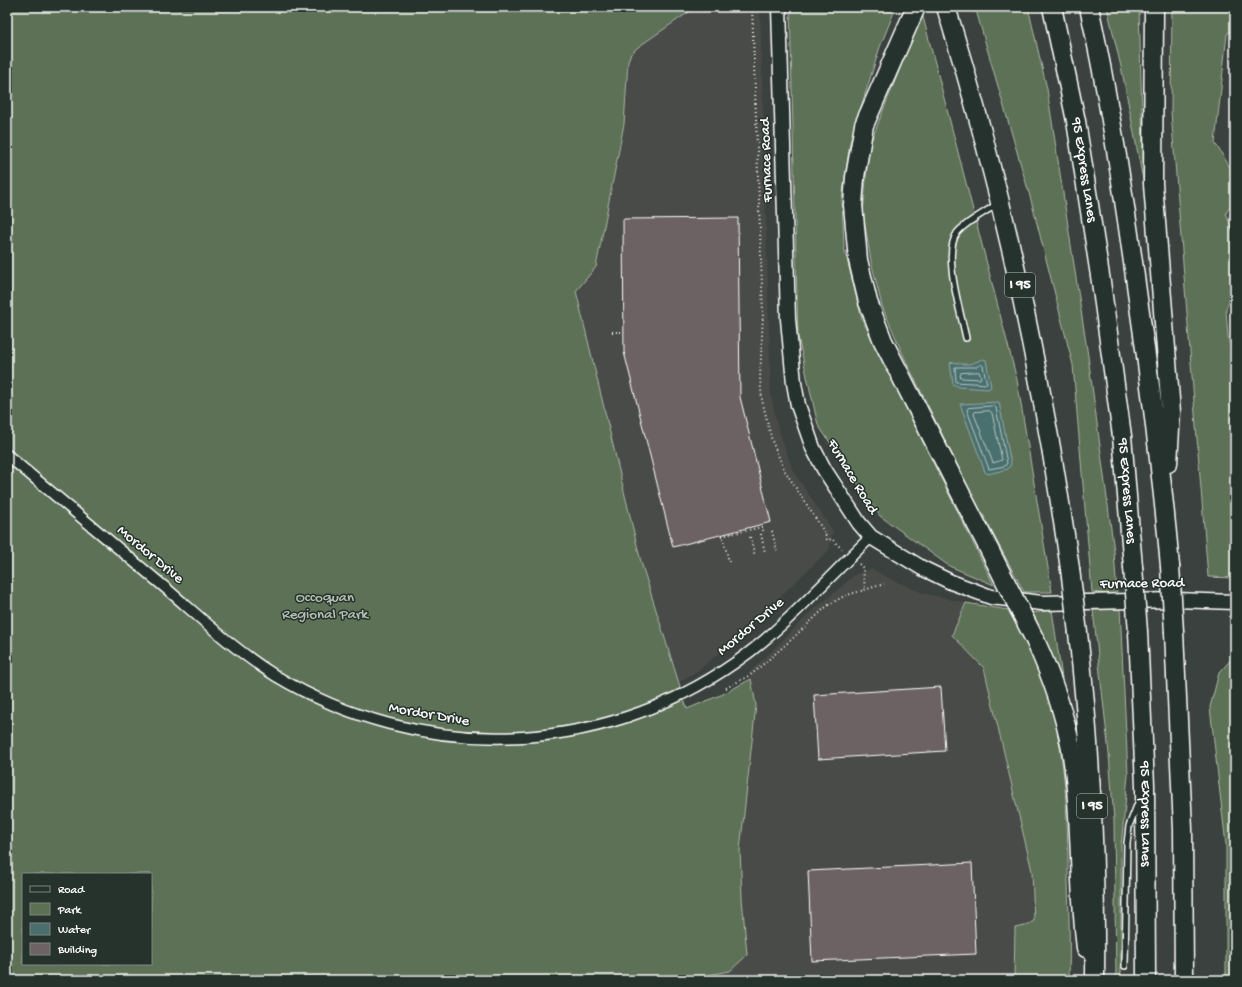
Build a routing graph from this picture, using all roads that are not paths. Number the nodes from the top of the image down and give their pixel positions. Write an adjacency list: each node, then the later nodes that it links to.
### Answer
1 (780, 7): 11 (main road, Furnace Road)
2 (946, 7): 7 (highway, I 95)
3 (1052, 7): 13 (highway, 95 Express Lanes, bridge)
4 (1088, 7): 10 (highway)
5 (1154, 7): 10 (highway)
6 (913, 15): 15 (highway, bridge)
7 (1001, 202): 8 (lane); 16 (highway, I 95, bridge)
8 (966, 338)
9 (7, 455): 11 (street, Mordor Drive)
10 (1165, 516): 18 (highway, bridge)
11 (871, 537): 12 (main road, Furnace Road)
12 (1235, 602)
13 (1145, 785): 14 (lane); 17 (highway, 95 Express Lanes)
14 (1125, 966)
15 (1090, 980)
16 (1095, 980)
17 (1146, 980)
18 (1184, 980)

